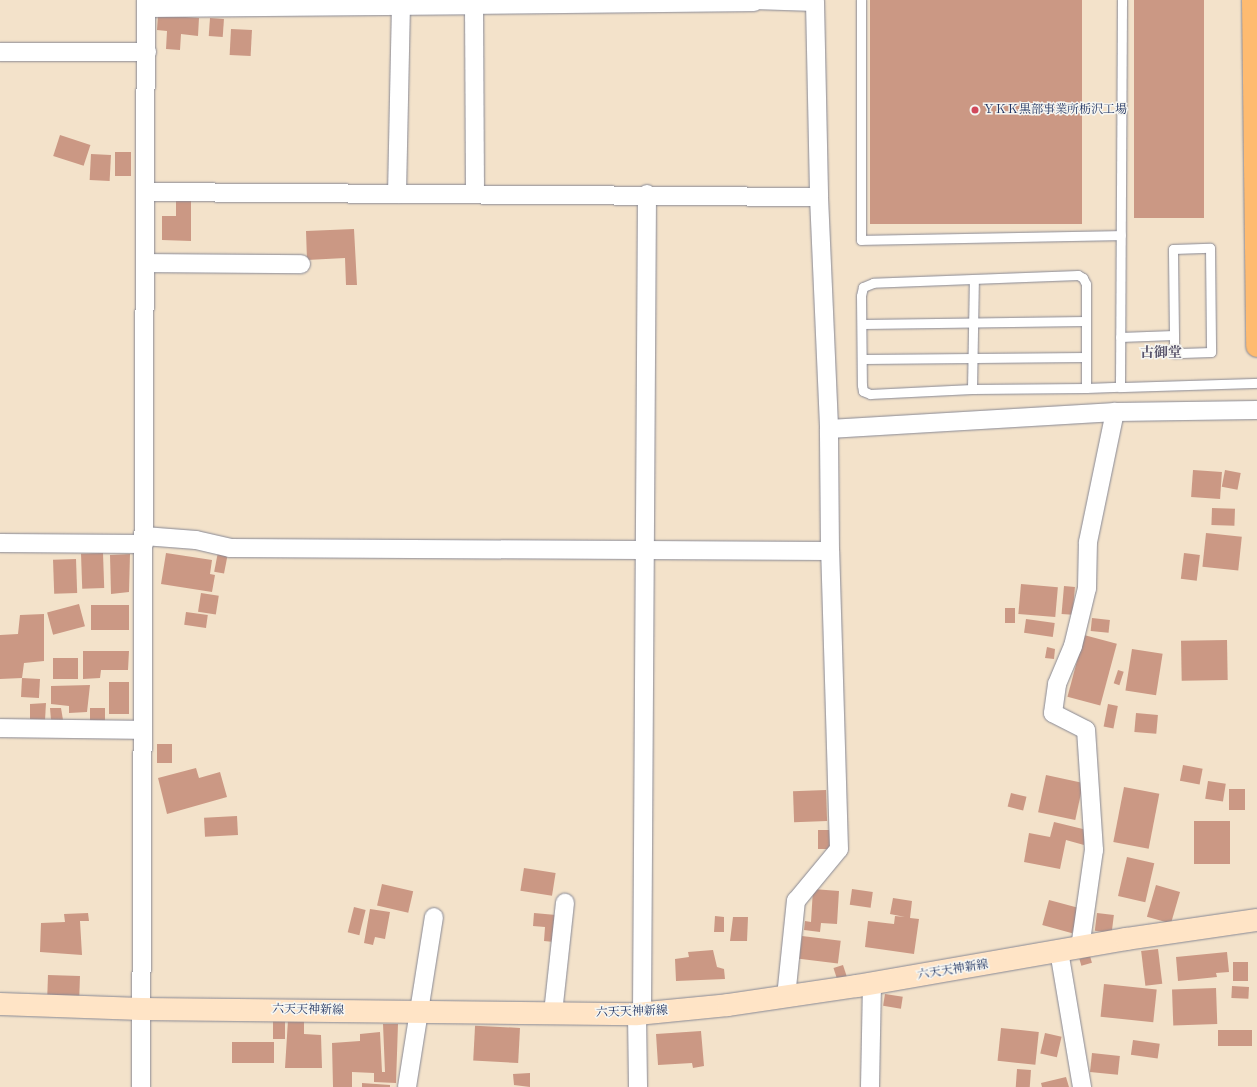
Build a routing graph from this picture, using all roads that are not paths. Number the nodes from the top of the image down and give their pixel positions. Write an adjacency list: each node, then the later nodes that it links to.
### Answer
1 (861, 0): 16 (lane)
2 (1122, 0): 16 (lane)
3 (1253, 0): 25 (main road)
4 (754, 1): 6 (street); 15 (street)
5 (337, 3): 7 (street); 8 (street)
6 (474, 3): 8 (street); 13 (street)
7 (146, 4): 10 (street)
8 (402, 6): 12 (street)
9 (0, 52): 10 (street)
10 (147, 52): 11 (street)
11 (147, 192): 12 (street); 17 (street)
12 (397, 194): 13 (street)
13 (474, 194): 14 (street)
14 (647, 194): 15 (street); 38 (street)
15 (819, 197): 35 (street)
16 (1122, 235): 24 (lane)
17 (146, 263): 18 (street); 36 (street)
18 (301, 264)
19 (974, 279): 20 (lane); 21 (lane); 22 (lane)
20 (1086, 321): 21 (lane); 26 (lane)
21 (972, 323): 22 (lane); 27 (lane)
22 (863, 324): 28 (lane)
23 (1174, 335): 23 (lane); 24 (lane)
24 (1120, 337): 30 (lane)
25 (1257, 346)
26 (1086, 357): 27 (lane); 31 (lane)
27 (972, 358): 28 (lane); 32 (lane)
28 (863, 359): 32 (lane)
29 (1257, 382): 30 (lane)
30 (1120, 387): 31 (lane)
31 (1086, 388): 32 (lane)
32 (972, 389)
33 (1257, 410): 34 (street)
34 (1115, 412): 35 (street); 45 (street)
35 (829, 429): 39 (street)
36 (144, 540): 37 (street); 38 (street); 41 (street)
37 (0, 543)
38 (643, 548): 39 (street); 52 (street)
39 (830, 551): 47 (street)
40 (0, 728): 41 (street)
41 (142, 730): 49 (street)
42 (565, 903): 51 (street)
43 (434, 917): 50 (street)
44 (1257, 920): 45 (main road, 六天天神新線)
45 (1069, 950): 46 (main road, 六天天神新線); 57 (street)
46 (872, 984): 47 (main road, 六天天神新線); 56 (street)
47 (786, 997): 52 (main road, 六天天神新線)
48 (0, 1004): 49 (main road, 六天天神新線)
49 (141, 1009): 50 (main road, 六天天神新線); 53 (street)
50 (418, 1011): 51 (main road, 六天天神新線); 54 (street)
51 (553, 1013): 52 (main road, 六天天神新線)
52 (639, 1013): 55 (street)
53 (141, 1087)
54 (407, 1087)
55 (638, 1087)
56 (870, 1087)
57 (1082, 1087)

